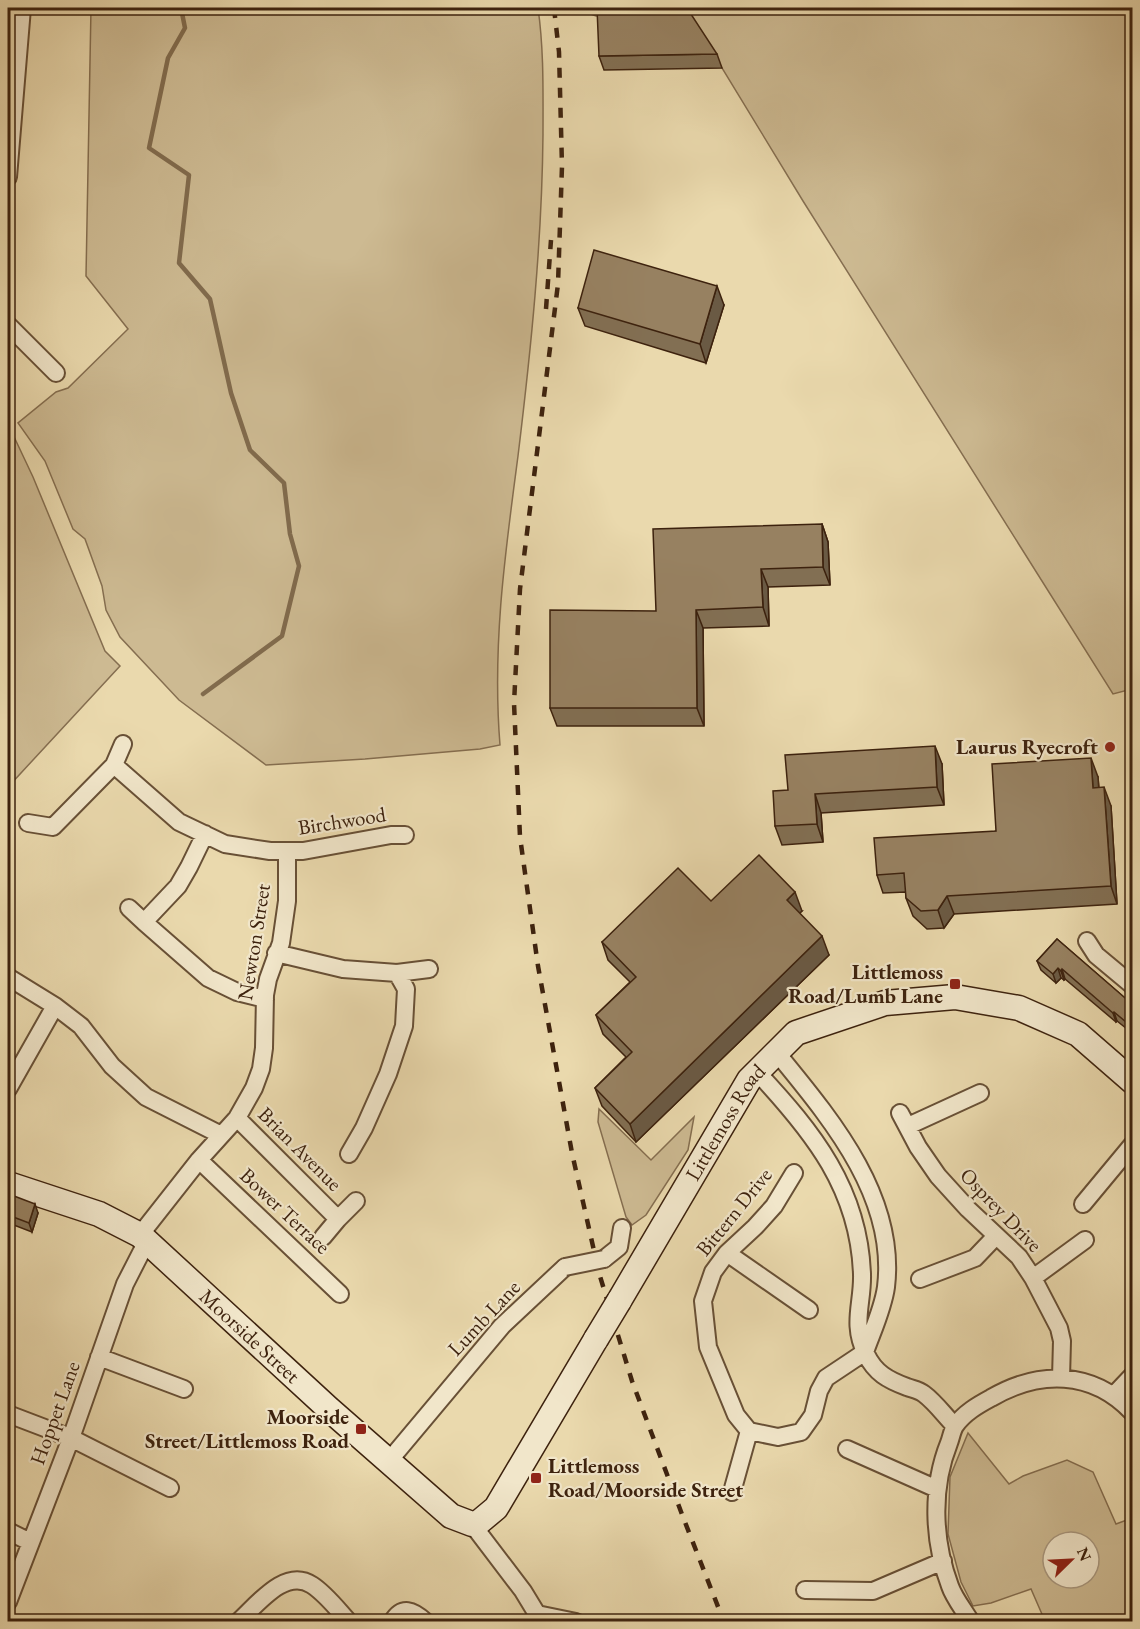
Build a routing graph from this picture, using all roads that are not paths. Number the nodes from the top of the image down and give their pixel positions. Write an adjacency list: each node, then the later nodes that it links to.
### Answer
1 (22, 8): 2 (street)
2 (8, 177)
3 (8, 325): 4 (street)
4 (56, 373)
5 (123, 744): 6 (street)
6 (114, 765): 7 (street); 8 (street)
7 (28, 823)
8 (205, 834): 10 (street); 12 (street)
9 (405, 835): 10 (street, Birchwood)
10 (287, 851): 14 (street, Newton Street)
11 (129, 908): 12 (street)
12 (144, 922): 19 (street)
13 (1087, 941): 18 (street)
14 (276, 952): 16 (street); 19 (street, Newton Street)
15 (429, 969): 16 (street)
16 (398, 973): 29 (street)
17 (8, 977): 20 (street)
18 (1132, 985)
19 (265, 999): 26 (street, Newton Street)
20 (55, 1006): 24 (street); 27 (street)
21 (777, 1053): 22 (street, Littlemoss Road); 23 (street, Littlemoss Road); 46 (street)
22 (758, 1073): 46 (street); 62 (street, Littlemoss Road, bridge)
23 (1132, 1081)
24 (8, 1089)
25 (980, 1093): 37 (street, Osprey Drive)
26 (237, 1118): 27 (street, Newton Street); 35 (street, Brian Avenue)
27 (221, 1135): 30 (street, Newton Street)
28 (1132, 1145): 34 (street)
29 (349, 1154)
30 (199, 1160): 39 (street, Newton Street); 44 (street, Bower Terrace)
31 (794, 1173): 41 (street, Bittern Drive)
32 (8, 1184): 39 (street, Moorside Street)
33 (356, 1201): 35 (street, Brian Avenue)
34 (1083, 1204)
35 (338, 1219): 38 (street)
36 (622, 1228): 58 (street, Lumb Lane, bridge)
37 (996, 1236): 42 (street, Osprey Drive); 43 (street)
38 (323, 1237)
39 (143, 1238): 47 (street, Hoppet Lane); 58 (street, Moorside Street)
40 (1085, 1240): 42 (street)
41 (727, 1252): 45 (street); 55 (street, Bittern Drive)
42 (1033, 1278): 49 (street, Osprey Drive)
43 (920, 1279)
44 (340, 1294)
45 (809, 1310)
46 (865, 1352): 54 (street); 55 (street)
47 (99, 1357): 50 (street); 56 (street, Hoppet Lane)
48 (1132, 1376): 51 (street)
49 (1061, 1378): 51 (street); 54 (street)
50 (184, 1389)
51 (1113, 1396): 52 (street)
52 (1132, 1412)
53 (8, 1414): 56 (street)
54 (955, 1426): 60 (street)
55 (749, 1431): 61 (street)
56 (70, 1438): 59 (street); 64 (street, Hoppet Lane)
57 (847, 1449): 60 (street)
58 (388, 1462): 62 (street, Moorside Street)
59 (170, 1488)
60 (937, 1489): 65 (street)
61 (732, 1492)
62 (472, 1524): 69 (street)
63 (8, 1531): 64 (street)
64 (30, 1542): 67 (street, Hoppet Lane)
65 (942, 1561): 66 (street); 74 (street)
66 (805, 1590)
67 (8, 1602)
68 (396, 1616): 72 (street)
69 (537, 1618): 73 (street)
70 (238, 1622): 71 (street)
71 (349, 1622)
72 (426, 1622)
73 (576, 1622)
74 (971, 1622)

